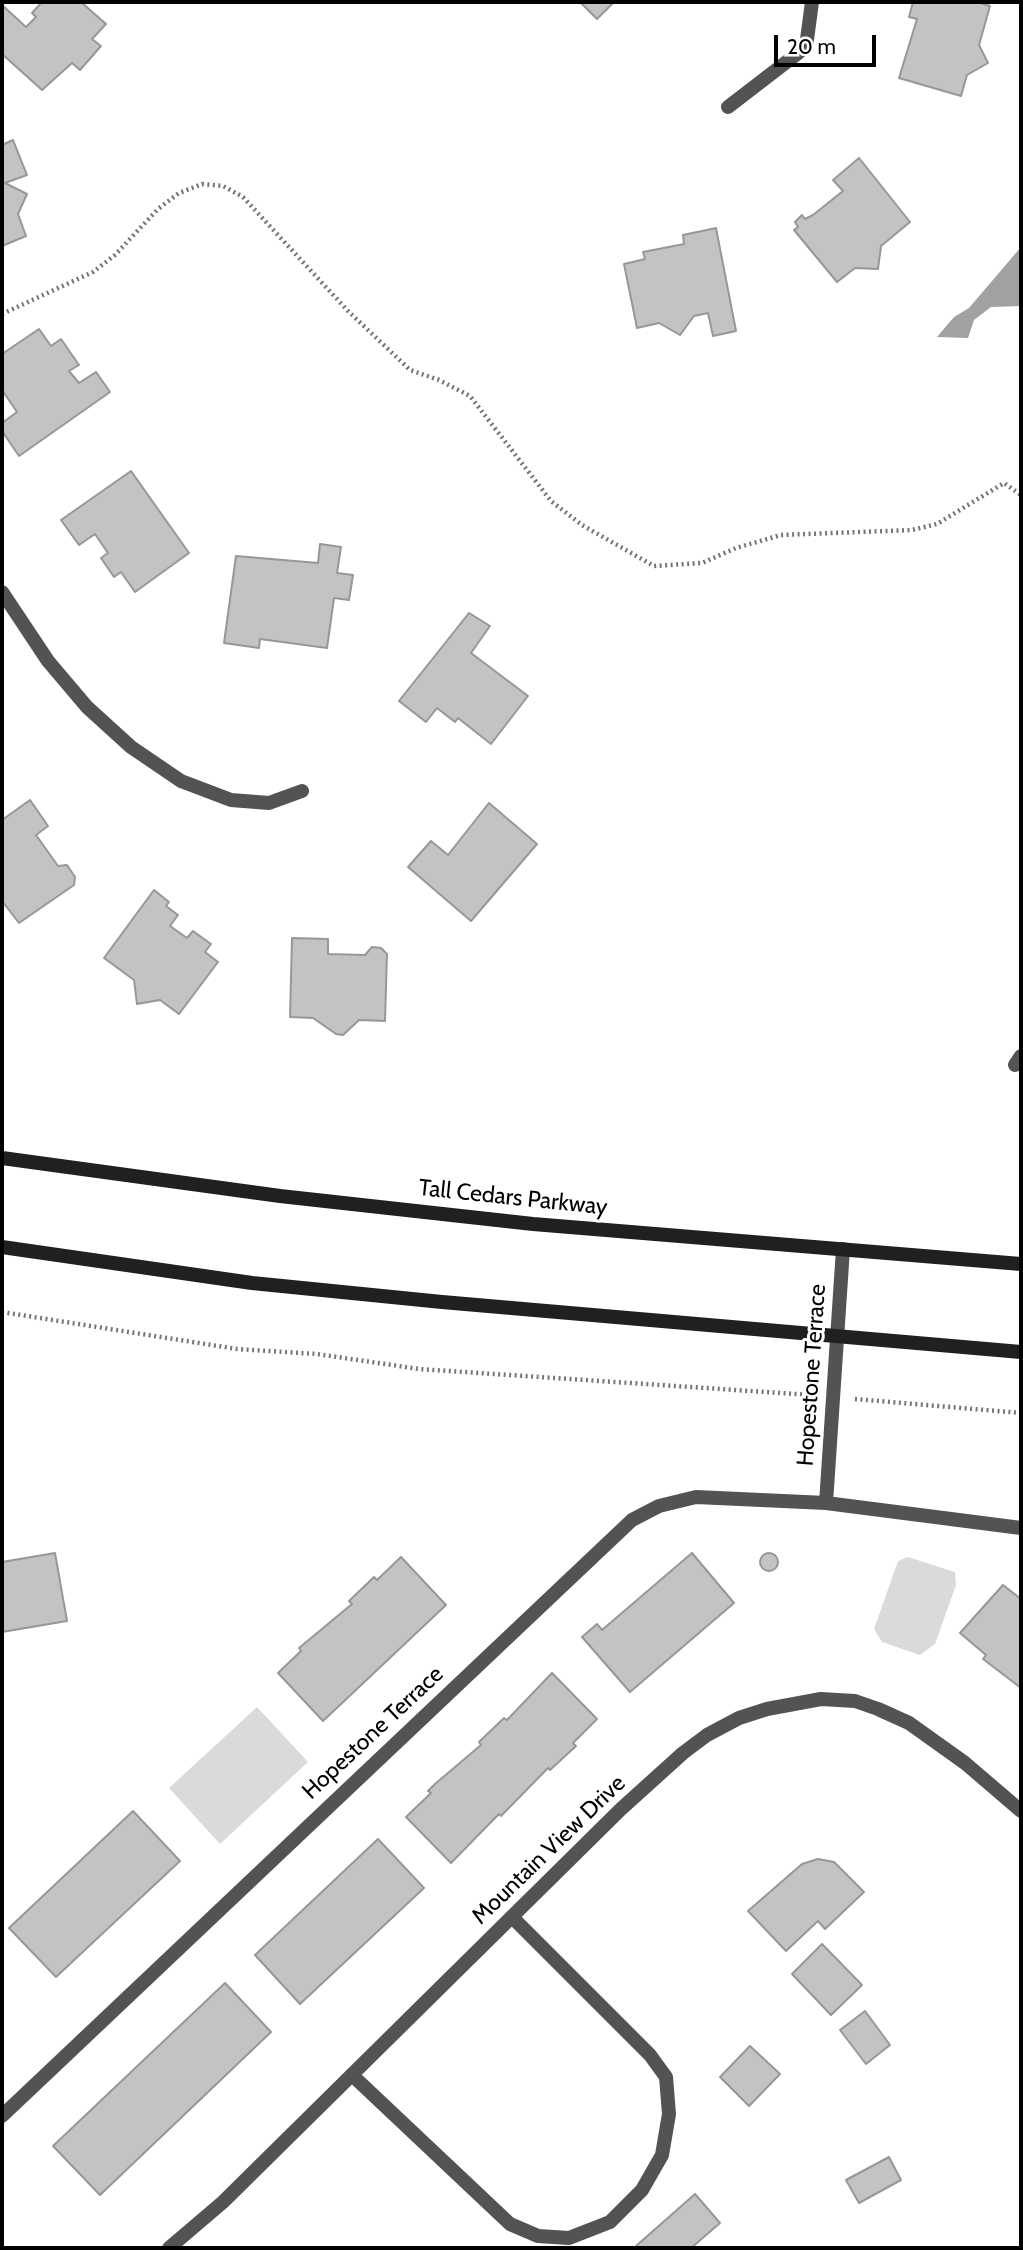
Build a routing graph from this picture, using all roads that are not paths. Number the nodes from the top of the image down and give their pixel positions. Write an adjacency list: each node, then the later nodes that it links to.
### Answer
1 (812, 2): 2 (street)
2 (728, 107)
3 (2, 592): 4 (street)
4 (302, 792)
5 (2, 1158): 7 (main road, Tall Cedars Parkway)
6 (2, 1247): 9 (main road)
7 (843, 1250): 8 (main road, Tall Cedars Parkway); 9 (street, Hopestone Terrace)
8 (1021, 1264)
9 (837, 1335): 10 (main road); 11 (street, Hopestone Terrace)
10 (1021, 1352)
11 (826, 1503): 12 (street, Hopestone Terrace); 16 (street, Hopestone Terrace)
12 (1021, 1528)
13 (1021, 1811): 14 (street, Mountain View Drive)
14 (512, 1917): 15 (street, Mountain View Drive); 15 (street)
15 (352, 2075): 17 (street, Mountain View Drive)
16 (2, 2116)
17 (169, 2248)

